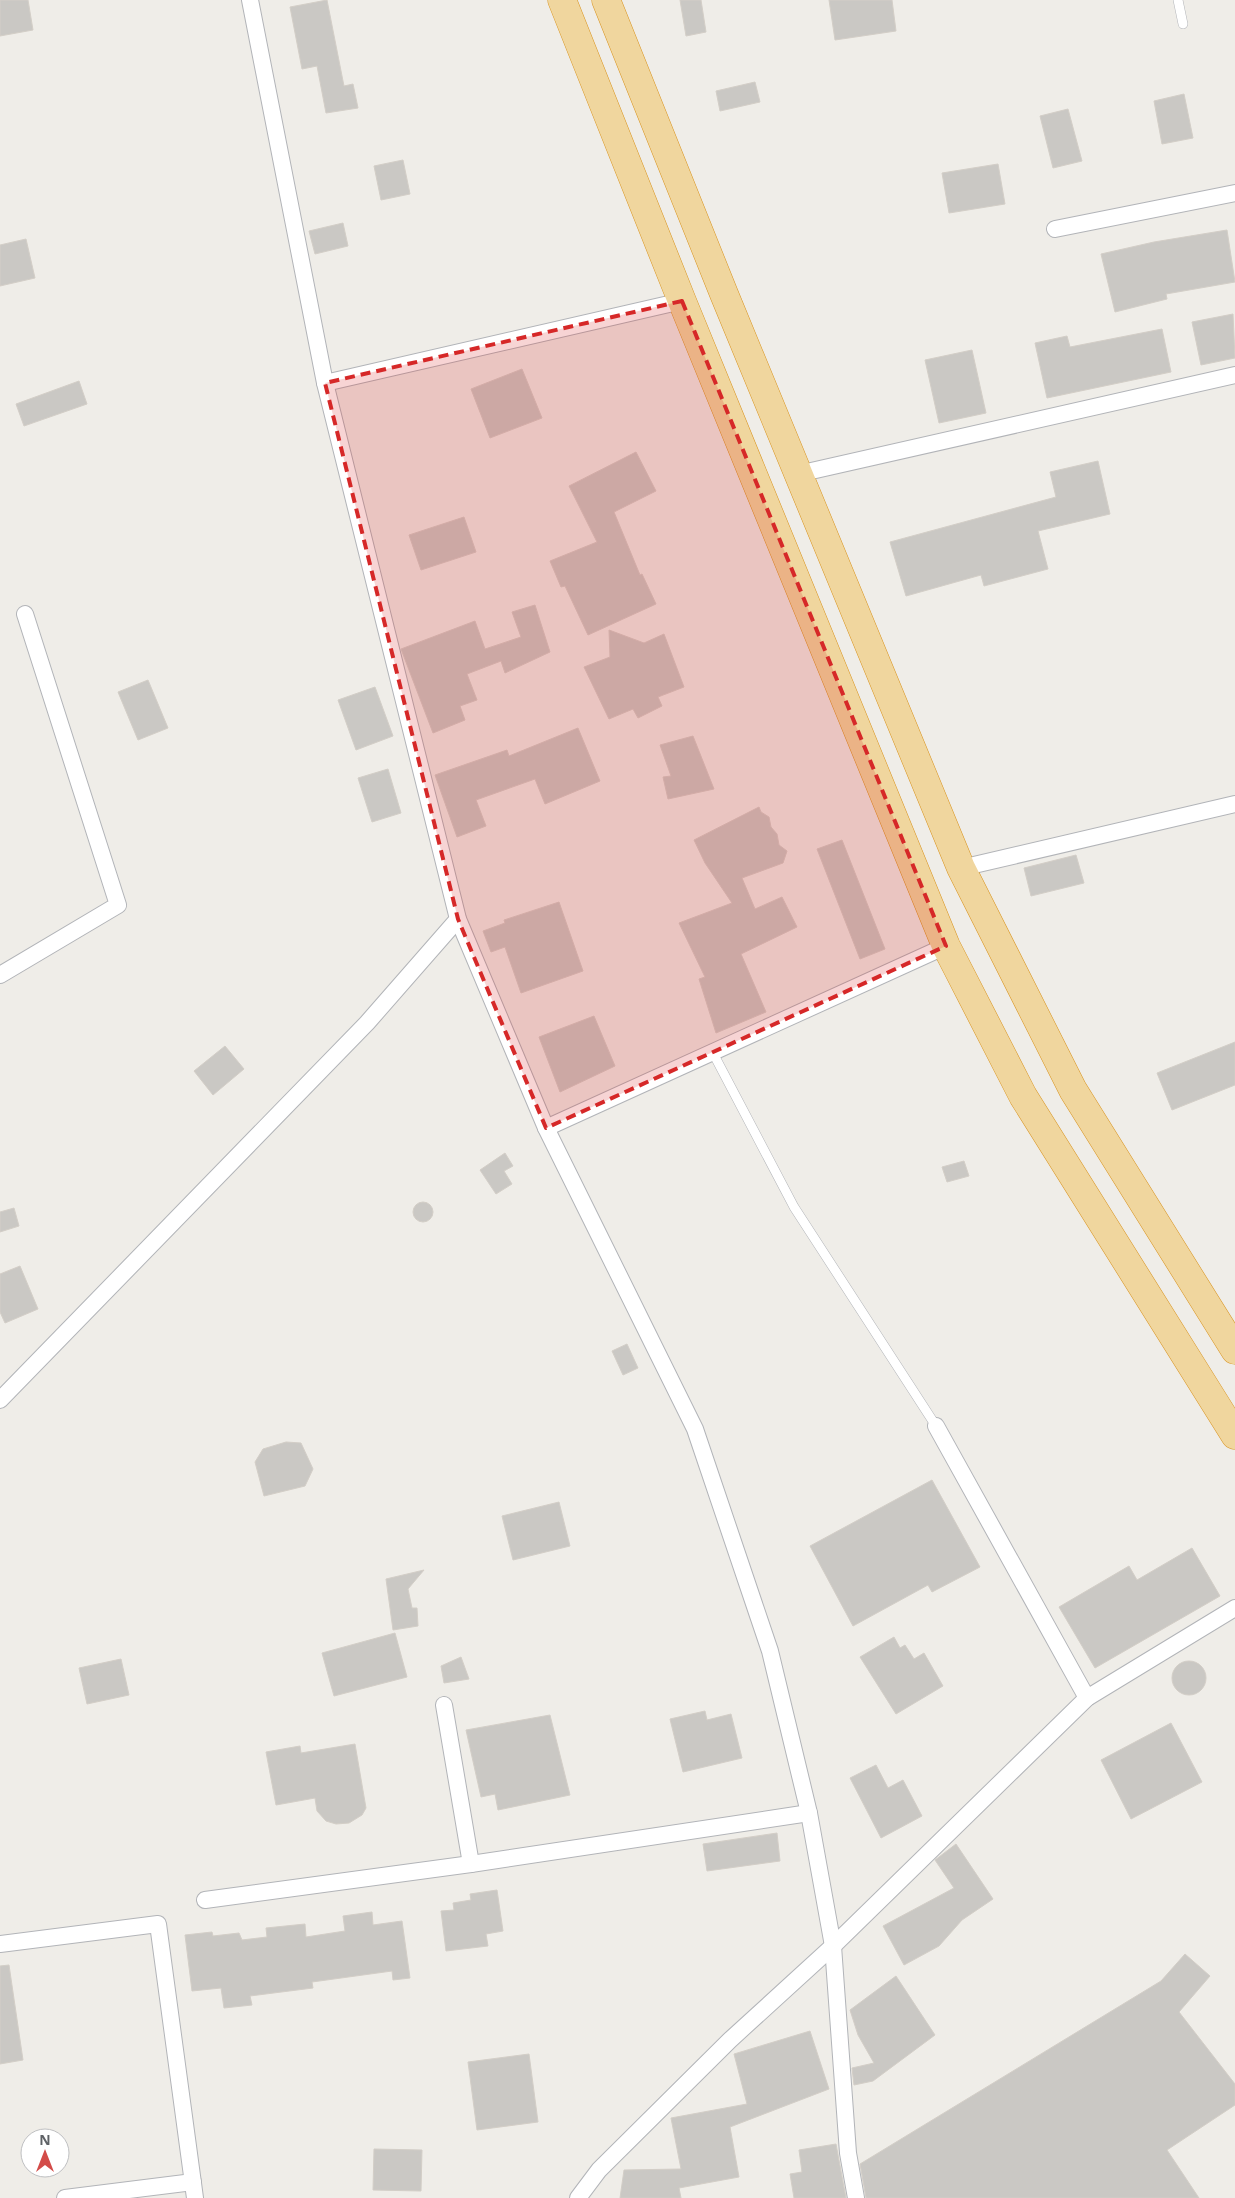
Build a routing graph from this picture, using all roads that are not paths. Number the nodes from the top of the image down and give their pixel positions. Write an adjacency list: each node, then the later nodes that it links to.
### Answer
1 (250, 0): 10 (street)
2 (562, 0): 8 (highway)
3 (606, 0): 11 (highway)
4 (1178, 0): 5 (lane)
5 (1182, 24)
6 (1235, 193): 7 (street)
7 (1055, 229)
8 (682, 301): 10 (street); 16 (highway)
9 (1235, 376): 11 (street)
10 (325, 382): 15 (street)
11 (798, 474): 14 (highway)
12 (25, 614): 17 (street)
13 (1235, 804): 14 (street)
14 (961, 868): 20 (highway)
15 (458, 919): 19 (street); 21 (street)
16 (946, 946): 18 (street); 23 (highway)
17 (0, 975)
18 (713, 1053): 19 (street); 22 (lane)
19 (546, 1128): 27 (street)
20 (1235, 1350)
21 (0, 1400)
22 (936, 1426): 25 (street)
23 (1235, 1435)
24 (1235, 1608): 25 (street)
25 (1087, 1698): 31 (street)
26 (444, 1705): 28 (street)
27 (809, 1812): 28 (street); 31 (street)
28 (472, 1864): 29 (street)
29 (205, 1900)
30 (0, 1944): 32 (street)
31 (833, 1946): 34 (street); 35 (street)
32 (194, 2190): 33 (street)
33 (65, 2198)
34 (578, 2198)
35 (856, 2198)

